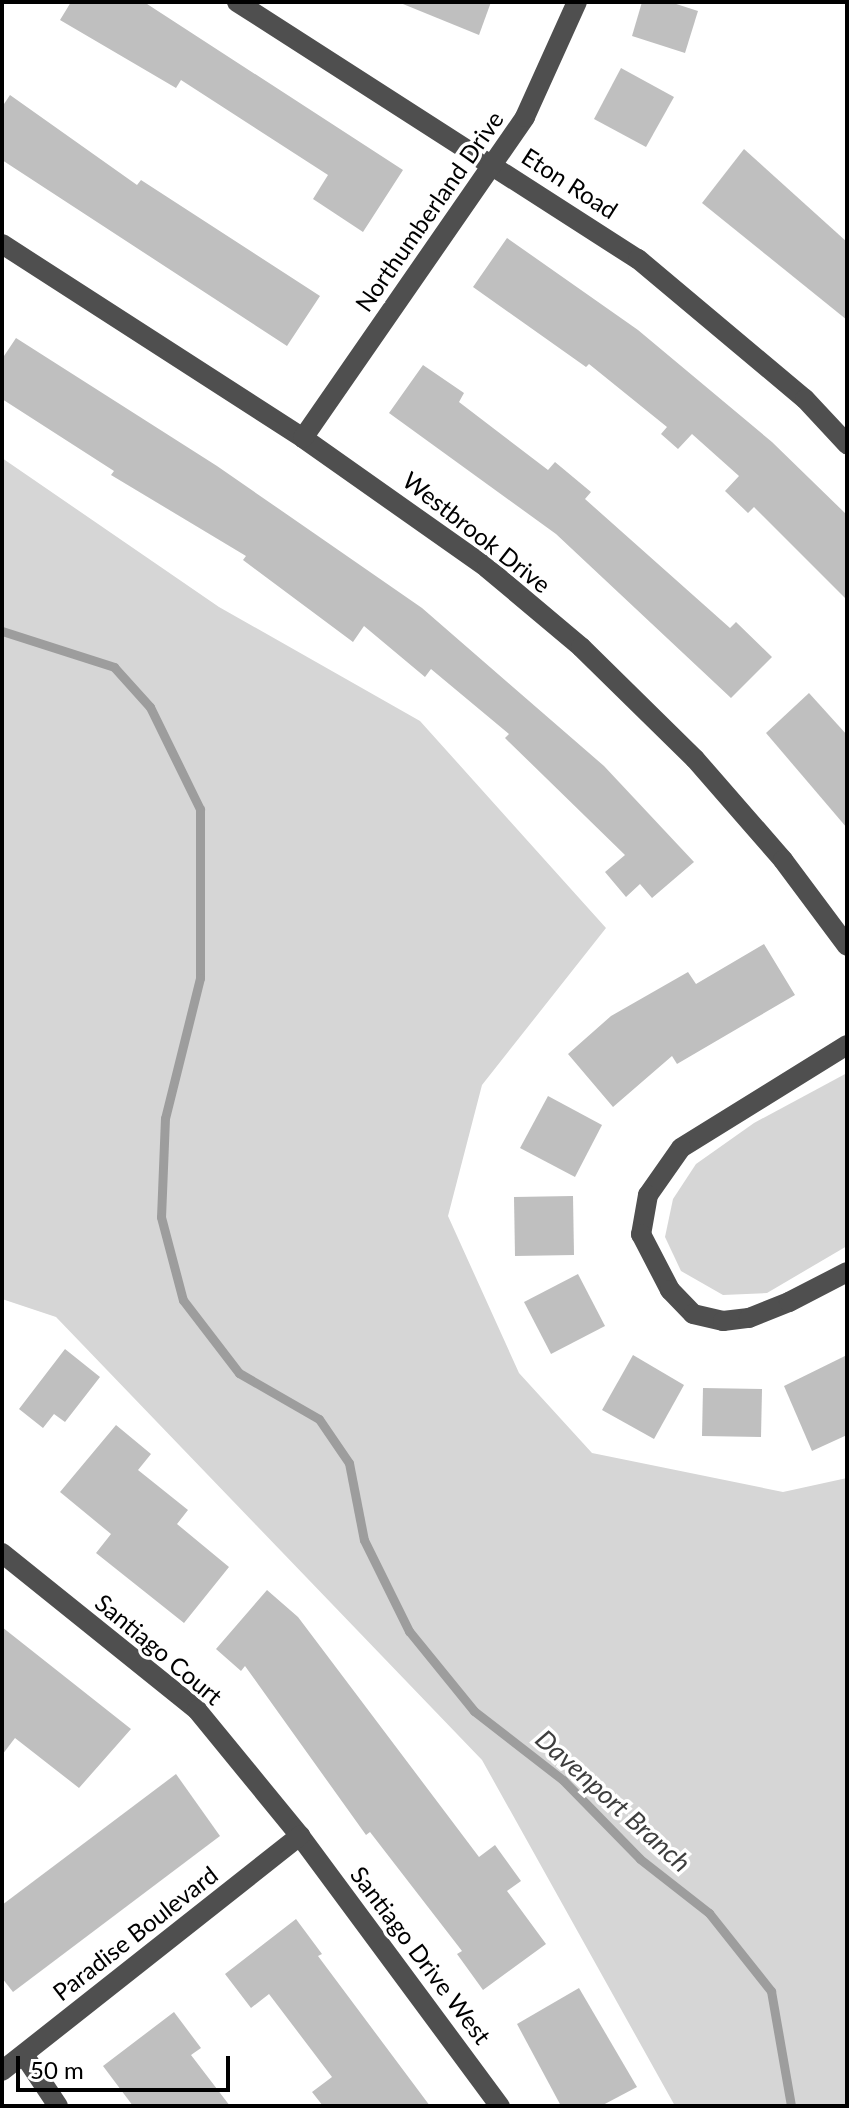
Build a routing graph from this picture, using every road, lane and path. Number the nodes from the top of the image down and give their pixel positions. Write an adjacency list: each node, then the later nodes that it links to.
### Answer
1 (237, 2): 3 (street, Eton Road)
2 (577, 2): 3 (street, Northumberland Drive)
3 (494, 163): 5 (street, Northumberland Drive); 6 (street, Eton Road)
4 (2, 244): 5 (street, Westbrook Drive)
5 (303, 438): 7 (street, Westbrook Drive)
6 (847, 444)
7 (847, 946)
8 (847, 1045): 9 (street)
9 (847, 1272)
10 (2, 1553): 11 (street, Santiago Court)
11 (300, 1836): 12 (street, Paradise Boulevard); 15 (street, Santiago Drive West)
12 (24, 2055): 13 (street, Paradise Boulevard); 14 (street)
13 (2, 2071)
14 (58, 2106)
15 (500, 2106)

